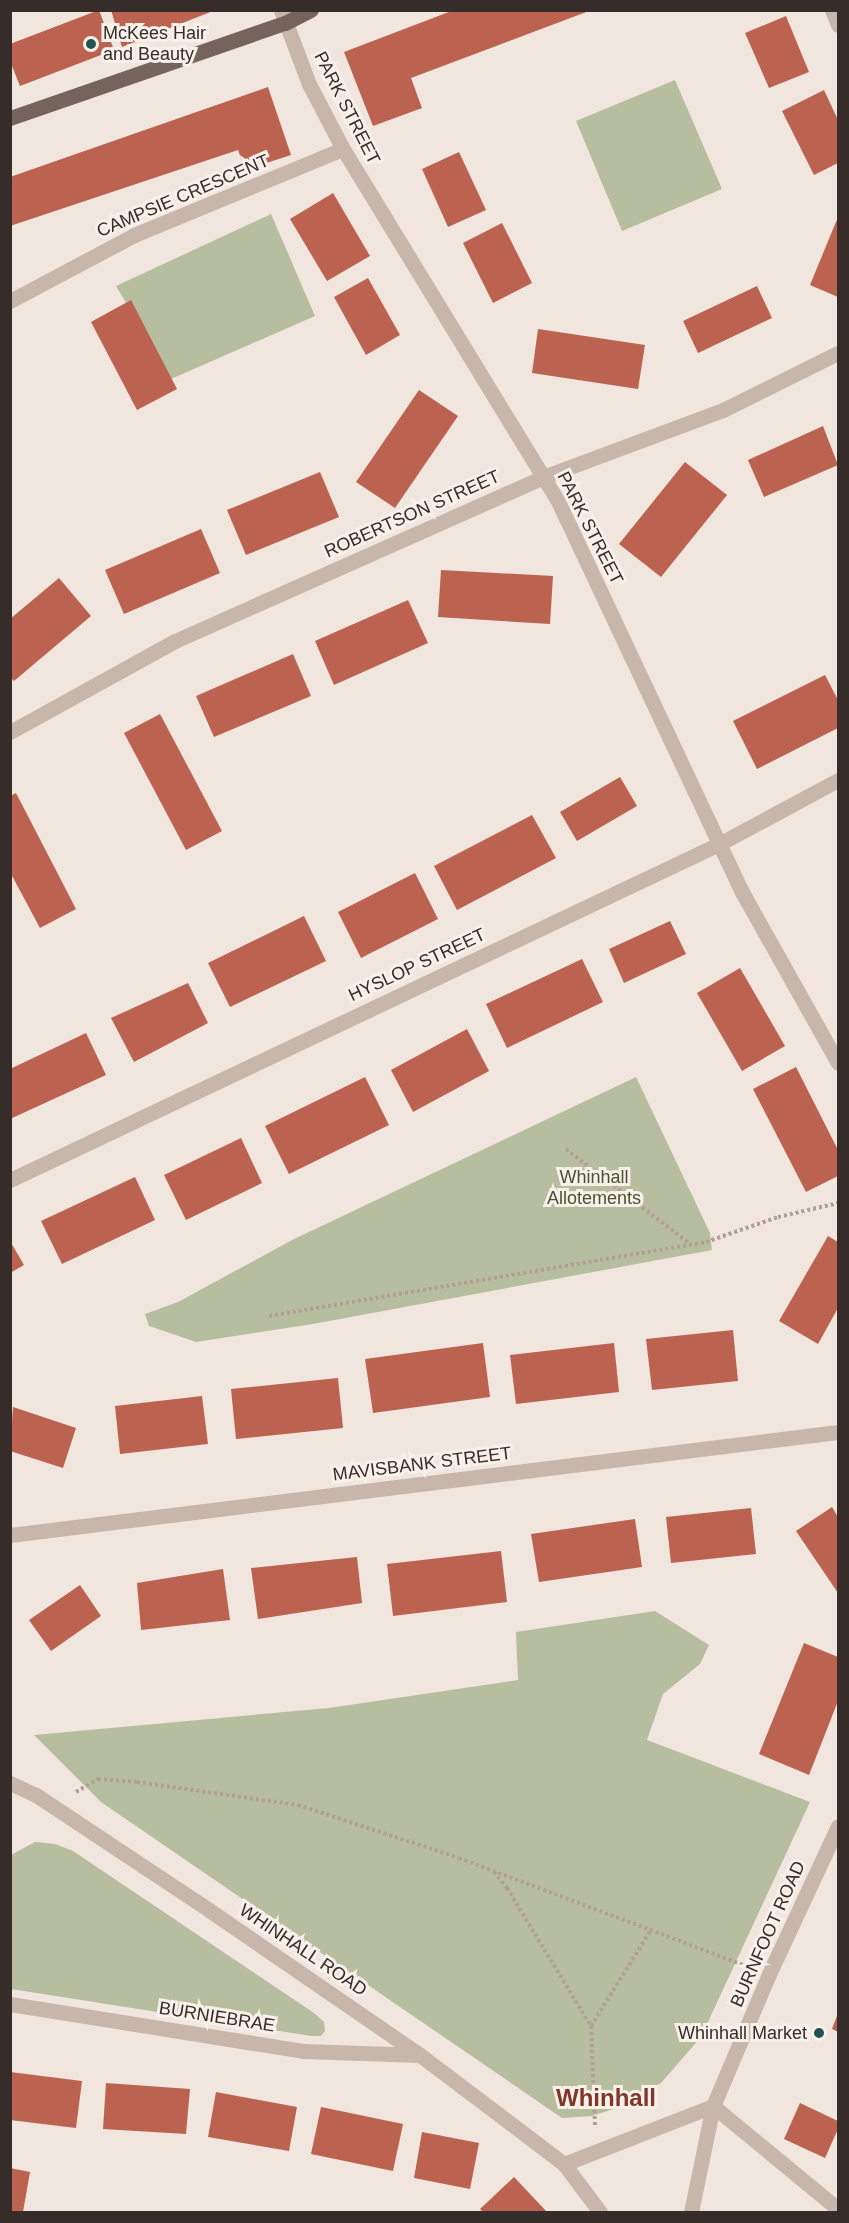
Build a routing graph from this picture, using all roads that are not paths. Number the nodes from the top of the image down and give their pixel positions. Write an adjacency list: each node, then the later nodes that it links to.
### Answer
1 (311, 10): 3 (main road)
2 (832, 10): 4 (street)
3 (283, 17): 5 (main road); 6 (street, PARK STREET)
4 (838, 25)
5 (10, 118)
6 (343, 149): 7 (street, CAMPSIE CRESCENT); 9 (street, PARK STREET)
7 (10, 301)
8 (838, 352): 9 (street, ROBERTSON STREET)
9 (543, 477): 10 (street, ROBERTSON STREET); 12 (street, PARK STREET)
10 (10, 732)
11 (838, 780): 12 (street, HYSLOP STREET)
12 (719, 844): 13 (street, PARK STREET); 14 (street, HYSLOP STREET)
13 (838, 1063)
14 (10, 1180)
15 (838, 1432): 16 (street, MAVISBANK STREET)
16 (10, 1535)
17 (10, 1783): 20 (street, WHINHALL ROAD)
18 (838, 1826): 21 (street, BURNFOOT ROAD)
19 (10, 2004): 20 (street, BURNIEBRAE)
20 (420, 2055): 22 (street, WHINHALL ROAD)
21 (713, 2106): 22 (street); 23 (street); 25 (street, BURNFOOT ROAD)
22 (564, 2164): 24 (street, WHINHALL ROAD)
23 (838, 2209)
24 (600, 2212)
25 (691, 2212)

